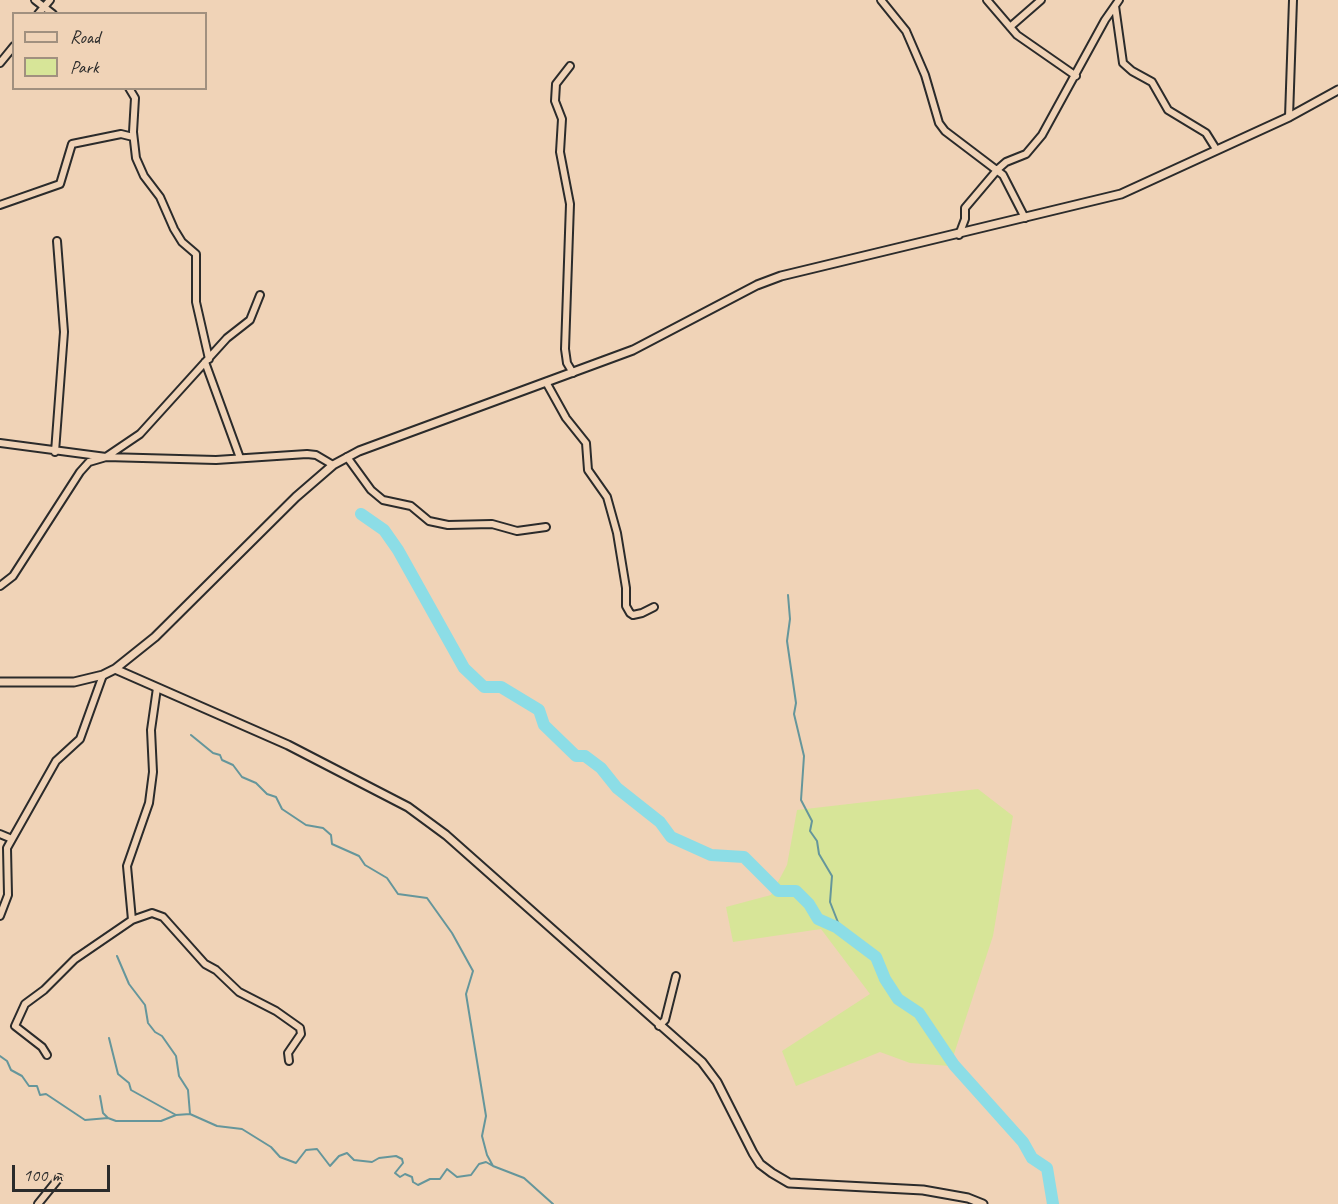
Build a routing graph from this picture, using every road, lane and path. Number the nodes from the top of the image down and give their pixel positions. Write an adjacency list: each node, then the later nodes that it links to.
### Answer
1 (35, 0): 8 (street)
2 (50, 0): 8 (street)
3 (881, 0): 21 (street)
4 (987, 0): 11 (street)
5 (1041, 0): 11 (street)
6 (1293, 0): 18 (street)
7 (1117, 3): 15 (street); 20 (street)
8 (43, 6): 9 (street); 10 (street)
9 (39, 12)
10 (50, 12)
11 (1010, 27): 15 (street)
12 (12, 48): 13 (street)
13 (0, 63)
14 (570, 66): 28 (street)
15 (1076, 76): 21 (street)
16 (130, 90): 19 (street)
17 (1338, 90): 18 (street)
18 (1289, 117): 20 (street)
19 (133, 137): 22 (street); 27 (street)
20 (1216, 149): 23 (street)
21 (998, 170): 23 (street); 24 (street)
22 (0, 205)
23 (1025, 218): 24 (street)
24 (959, 235): 28 (street)
25 (57, 241): 31 (street)
26 (261, 295): 27 (street)
27 (207, 361): 32 (street); 34 (street)
28 (573, 373): 29 (street)
29 (546, 382): 33 (street); 38 (street)
30 (0, 443): 31 (street)
31 (55, 452): 32 (street)
32 (105, 457): 34 (street); 37 (street)
33 (347, 457): 35 (street); 36 (street)
34 (240, 458): 35 (street)
35 (333, 465): 39 (street)
36 (546, 527)
37 (0, 586)
38 (654, 607)
39 (115, 669): 40 (street); 42 (street)
40 (103, 675): 41 (street); 44 (street)
41 (0, 682)
42 (157, 688): 46 (street); 48 (street)
43 (0, 834): 44 (street)
44 (12, 839): 45 (street)
45 (0, 916)
46 (132, 920): 49 (street); 50 (street)
47 (676, 976): 48 (street)
48 (659, 1026): 53 (street)
49 (47, 1055)
50 (289, 1061)
51 (59, 1178): 52 (street)
52 (38, 1204)
53 (983, 1204)

